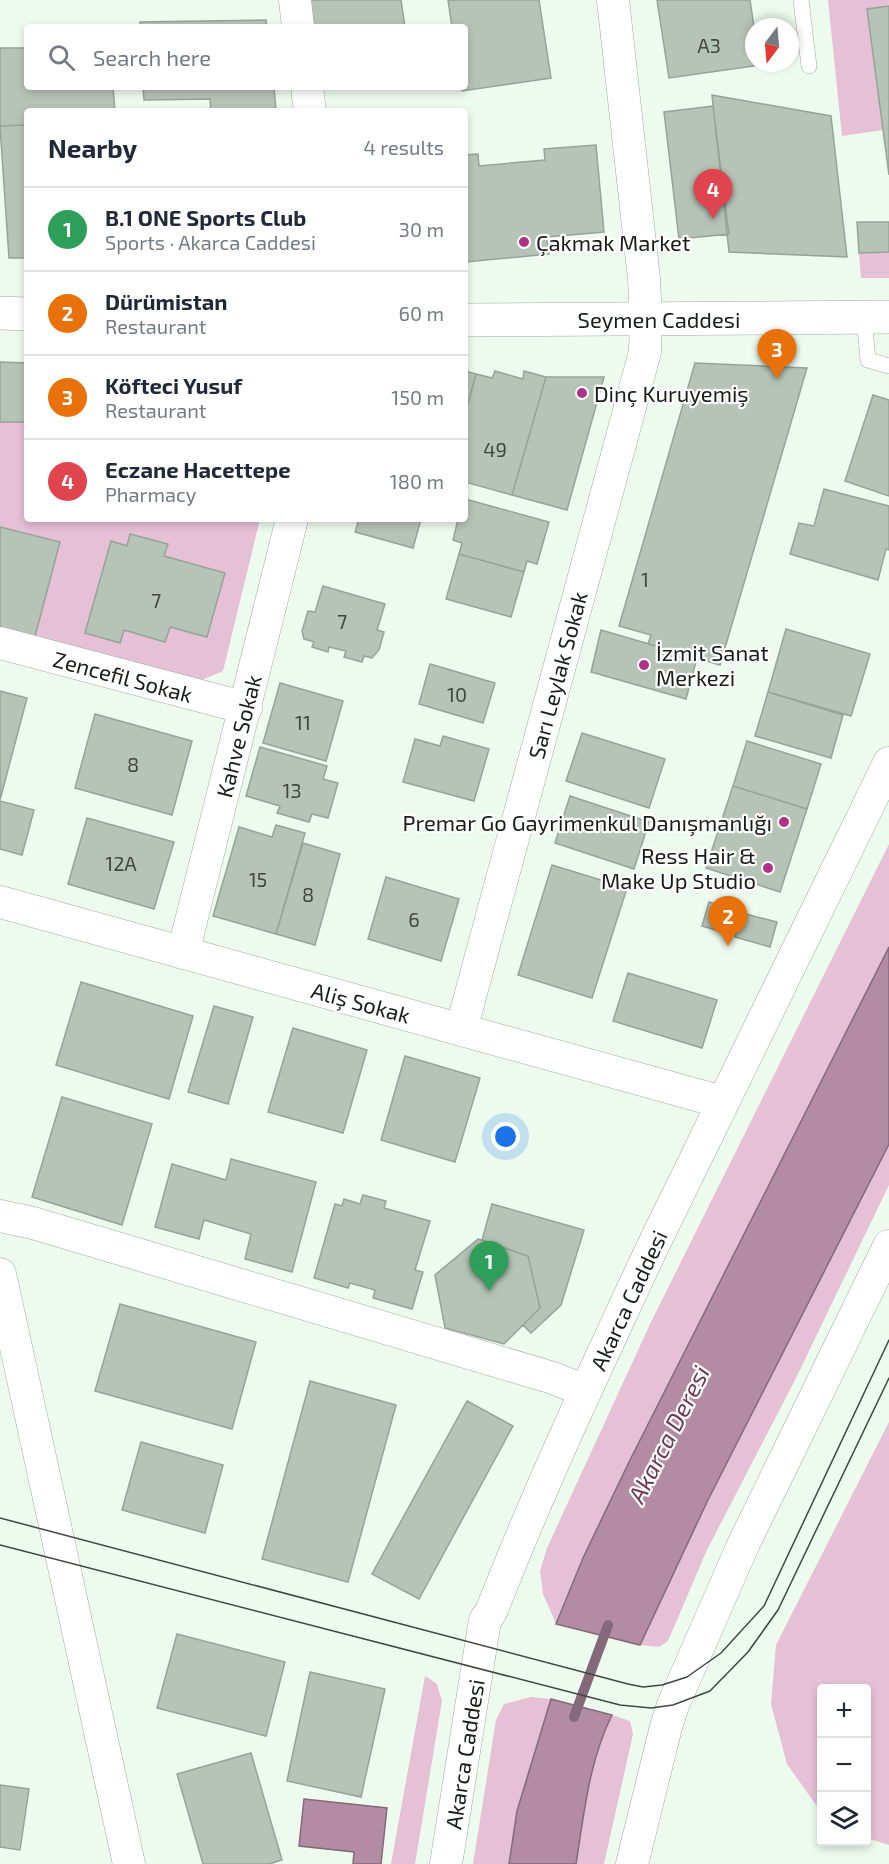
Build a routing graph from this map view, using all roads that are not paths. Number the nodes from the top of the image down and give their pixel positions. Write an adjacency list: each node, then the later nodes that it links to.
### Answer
1 (295, 0): 4 (street)
2 (613, 0): 11 (street, Sarı Leylak Sokak)
3 (801, 0): 5 (lane)
4 (298, 24)
5 (809, 66)
6 (307, 90): 7 (street)
7 (310, 108)
8 (0, 313): 9 (main road)
9 (24, 314)
10 (876, 317): 11 (main road, Seymen Caddesi); 13 (lane)
11 (646, 319): 12 (main road, Seymen Caddesi); 20 (street, Sarı Leylak Sokak)
12 (468, 320)
13 (889, 366)
14 (291, 522): 16 (street, Kahve Sokak)
15 (0, 643): 16 (street, Zencefil Sokak)
16 (246, 708): 19 (street, Kahve Sokak)
17 (889, 763): 21 (street, Akarca Caddesi)
18 (0, 902): 19 (street, Aliş Sokak)
19 (183, 953): 20 (street, Aliş Sokak)
20 (460, 1030): 21 (street, Aliş Sokak)
21 (722, 1102): 25 (street, Akarca Caddesi)
22 (0, 1216): 25 (street)
23 (889, 1246): 28 (street)
24 (0, 1274): 26 (street)
25 (585, 1391): 27 (street, Akarca Caddesi)
26 (129, 1864)
27 (446, 1864)
28 (632, 1864)

